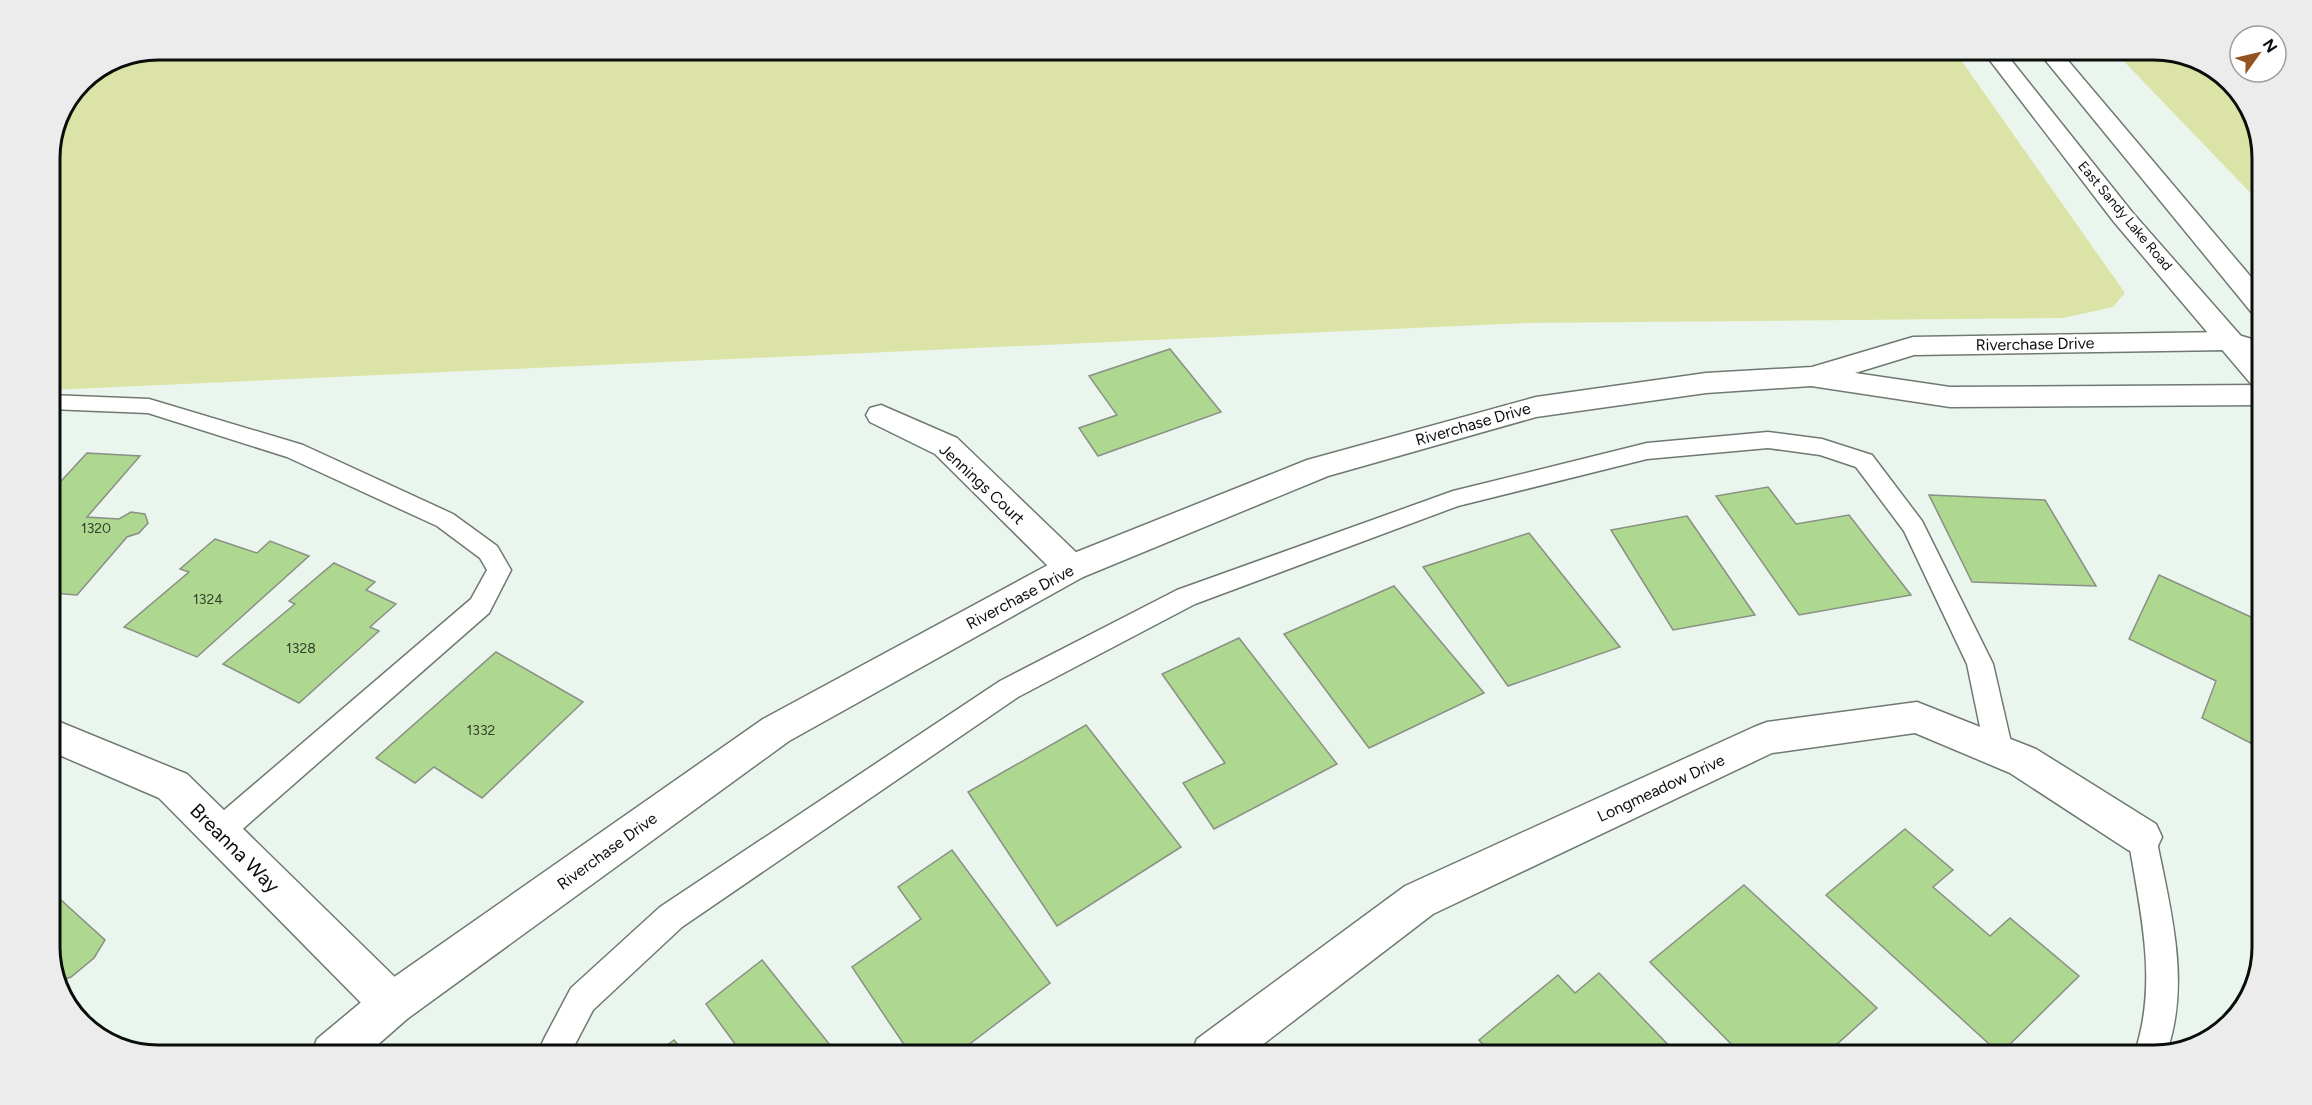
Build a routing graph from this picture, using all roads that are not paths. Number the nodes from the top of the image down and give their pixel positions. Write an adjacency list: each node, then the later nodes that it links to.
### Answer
1 (2000, 60): 4 (street, East Sandy Lake Road)
2 (2056, 60): 3 (street)
3 (2252, 295)
4 (2228, 341): 5 (street, Riverchase Drive); 6 (street, East Sandy Lake Road); 7 (street, Riverchase Drive)
5 (2252, 348)
6 (2252, 367)
7 (1811, 376): 8 (street, Riverchase Drive); 11 (street, Riverchase Drive)
8 (2252, 395)
9 (60, 402): 14 (lane)
10 (881, 415): 11 (street, Jennings Court)
11 (1071, 568): 16 (street, Riverchase Drive)
12 (60, 738): 14 (street, Breanna Way)
13 (1999, 751): 15 (street, Longmeadow Drive); 18 (lane); 19 (street, Longmeadow Drive)
14 (219, 832): 16 (street, Breanna Way)
15 (2142, 837): 20 (lane)
16 (392, 1004): 17 (street, Riverchase Drive)
17 (345, 1045)
18 (558, 1045)
19 (1228, 1045)
20 (2155, 1045)

